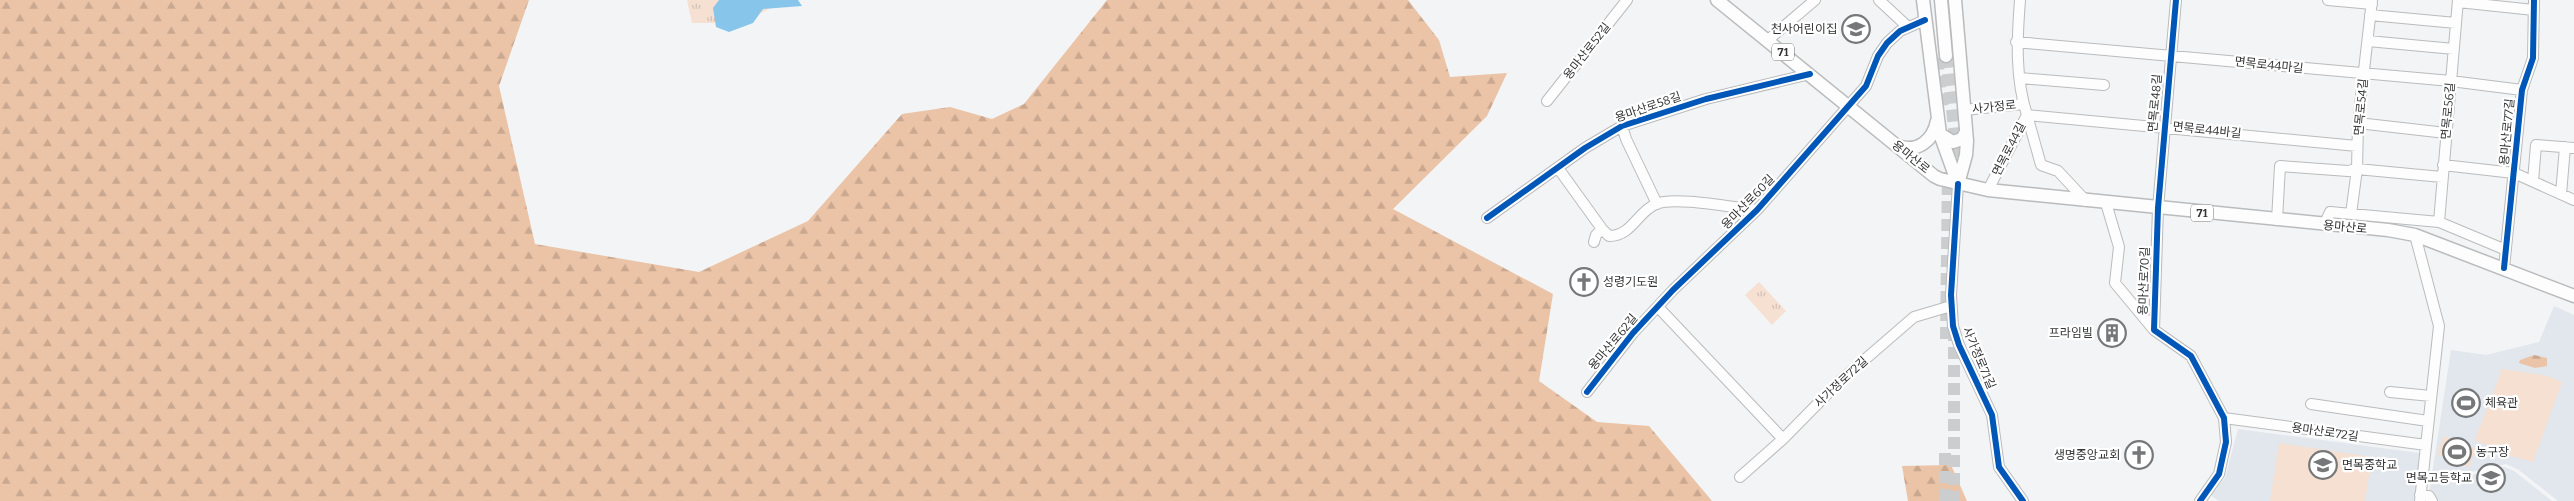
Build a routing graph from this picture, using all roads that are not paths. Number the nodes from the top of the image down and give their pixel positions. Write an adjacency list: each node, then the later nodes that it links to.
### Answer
1 (1627, 0): 31 (street, 용마산로52길)
2 (1717, 0): 20 (main road, 용마산로 / 71)
3 (1815, 0): 20 (street)
4 (1879, 0): 14 (street)
5 (1923, 0): 17 (main road)
6 (1931, 0): 7 (main road)
7 (1941, 0)
8 (1955, 0): 34 (main road)
9 (2020, 0): 22 (street, 면목로44길)
10 (2176, 0): 24 (street, 면목로48길)
11 (2328, 0): 13 (street)
12 (2458, 1): 15 (street); 18 (street, 면목로56길)
13 (2372, 2): 16 (street, 면목로54길)
14 (1890, 4): 19 (street)
15 (2534, 5): 30 (street, 용마산로77길)
16 (2370, 15): 18 (street); 21 (street, 면목로54길)
17 (1925, 20): 19 (street, 용마산로60길); 36 (main road)
18 (2456, 23): 23 (street, 면목로56길)
19 (1908, 26): 33 (street, 용마산로60길)
20 (1768, 40): 25 (main road, 용마산로 / 71)
21 (2368, 40): 23 (street); 26 (street, 면목로54길)
22 (2016, 42): 24 (street, 면목로44마길); 27 (street, 면목로44길)
23 (2454, 49): 28 (street, 면목로56길)
24 (2170, 56): 26 (street, 면목로44마길); 39 (street, 면목로48길)
25 (1810, 74): 33 (main road, 용마산로 / 71); 38 (street, 용마산로58길)
26 (2363, 75): 28 (street, 면목로44마길); 37 (street, 면목로54길)
27 (2020, 78): 29 (street); 32 (street, 면목로44길)
28 (2451, 81): 30 (street, 면목로44마길); 41 (street, 면목로56길)
29 (2104, 85)
30 (2522, 90): 49 (street, 용마산로77길)
31 (1547, 101)
32 (2023, 104): 34 (street, 사가정로); 35 (street, 면목로44길)
33 (1848, 106): 43 (main road, 용마산로 / 71); 60 (street, 용마산로60길)
34 (1964, 110): 40 (main road)
35 (2027, 114): 39 (street, 면목로44바길); 53 (street, 면목로44길); 56 (street)
36 (1937, 121): 42 (main road); 43 (main road)
37 (2358, 123): 41 (street); 44 (street, 면목로54길)
38 (1622, 126): 47 (street, 용마산로58길); 58 (street, 용마산로58길)
39 (2165, 126): 44 (street, 면목로44바길); 59 (street, 면목로48길)
40 (1966, 132): 42 (main road); 52 (main road)
41 (2446, 132): 46 (street, 면목로56길)
42 (1940, 134): 52 (main road)
43 (1898, 146): 52 (main road, 용마산로 / 71)
44 (2357, 146): 48 (street, 면목로54길)
45 (2570, 148): 51 (street); 54 (street)
46 (2443, 165): 49 (street); 50 (street, 면목로56길)
47 (1558, 168): 62 (street, 용마산로58길); 66 (street)
48 (2357, 169): 50 (street); 61 (street, 면목로54길); 63 (street)
49 (2514, 173): 51 (street); 69 (street, 용마산로77길)
50 (2442, 178): 64 (street, 면목로56길)
51 (2532, 181): 54 (street)
52 (1958, 184): 53 (main road, 용마산로 / 71); 72 (street, 사가정로71길)
53 (1988, 190): 56 (main road, 용마산로 / 71)
54 (2561, 194): 55 (street)
55 (2574, 200)
56 (2086, 201): 57 (main road, 용마산로 / 71)
57 (2106, 203): 59 (main road, 용마산로 / 71); 74 (street)
58 (1657, 204): 60 (street); 66 (street)
59 (2158, 208): 63 (main road, 용마산로 / 71); 74 (street, 용마산로70길)
60 (1757, 210): 73 (street, 용마산로60길)
61 (2351, 214): 64 (street); 65 (street)
62 (1487, 218)
63 (2277, 220): 65 (main road, 용마산로 / 71)
64 (2439, 222): 69 (street)
65 (2324, 225): 67 (main road, 용마산로 / 71)
66 (1602, 228): 68 (street)
67 (2415, 235): 70 (main road, 용마산로 / 71); 77 (street)
68 (1594, 242)
69 (2506, 250): 70 (street, 용마산로77길)
70 (2504, 268): 71 (main road, 용마산로 / 71)
71 (2574, 296)
72 (1951, 306): 81 (street, 사가정로72길); 85 (street, 사가정로71길)
73 (1658, 307): 75 (street, 용마산로62길); 81 (street)
74 (2154, 330): 79 (street, 용마산로70길)
75 (1587, 392)
76 (2390, 392): 77 (street)
77 (2431, 396): 80 (street)
78 (2311, 404): 80 (street, 용마산로72길)
79 (2224, 418): 82 (street, 용마산로72길); 86 (street, 용마산로70길)
80 (2428, 420): 82 (street)
81 (1783, 439): 83 (street, 사가정로72길)
82 (2426, 445): 84 (street)
83 (1740, 477)
84 (2420, 498): 87 (street)
85 (2023, 501)
86 (2200, 501)
87 (2432, 501)

